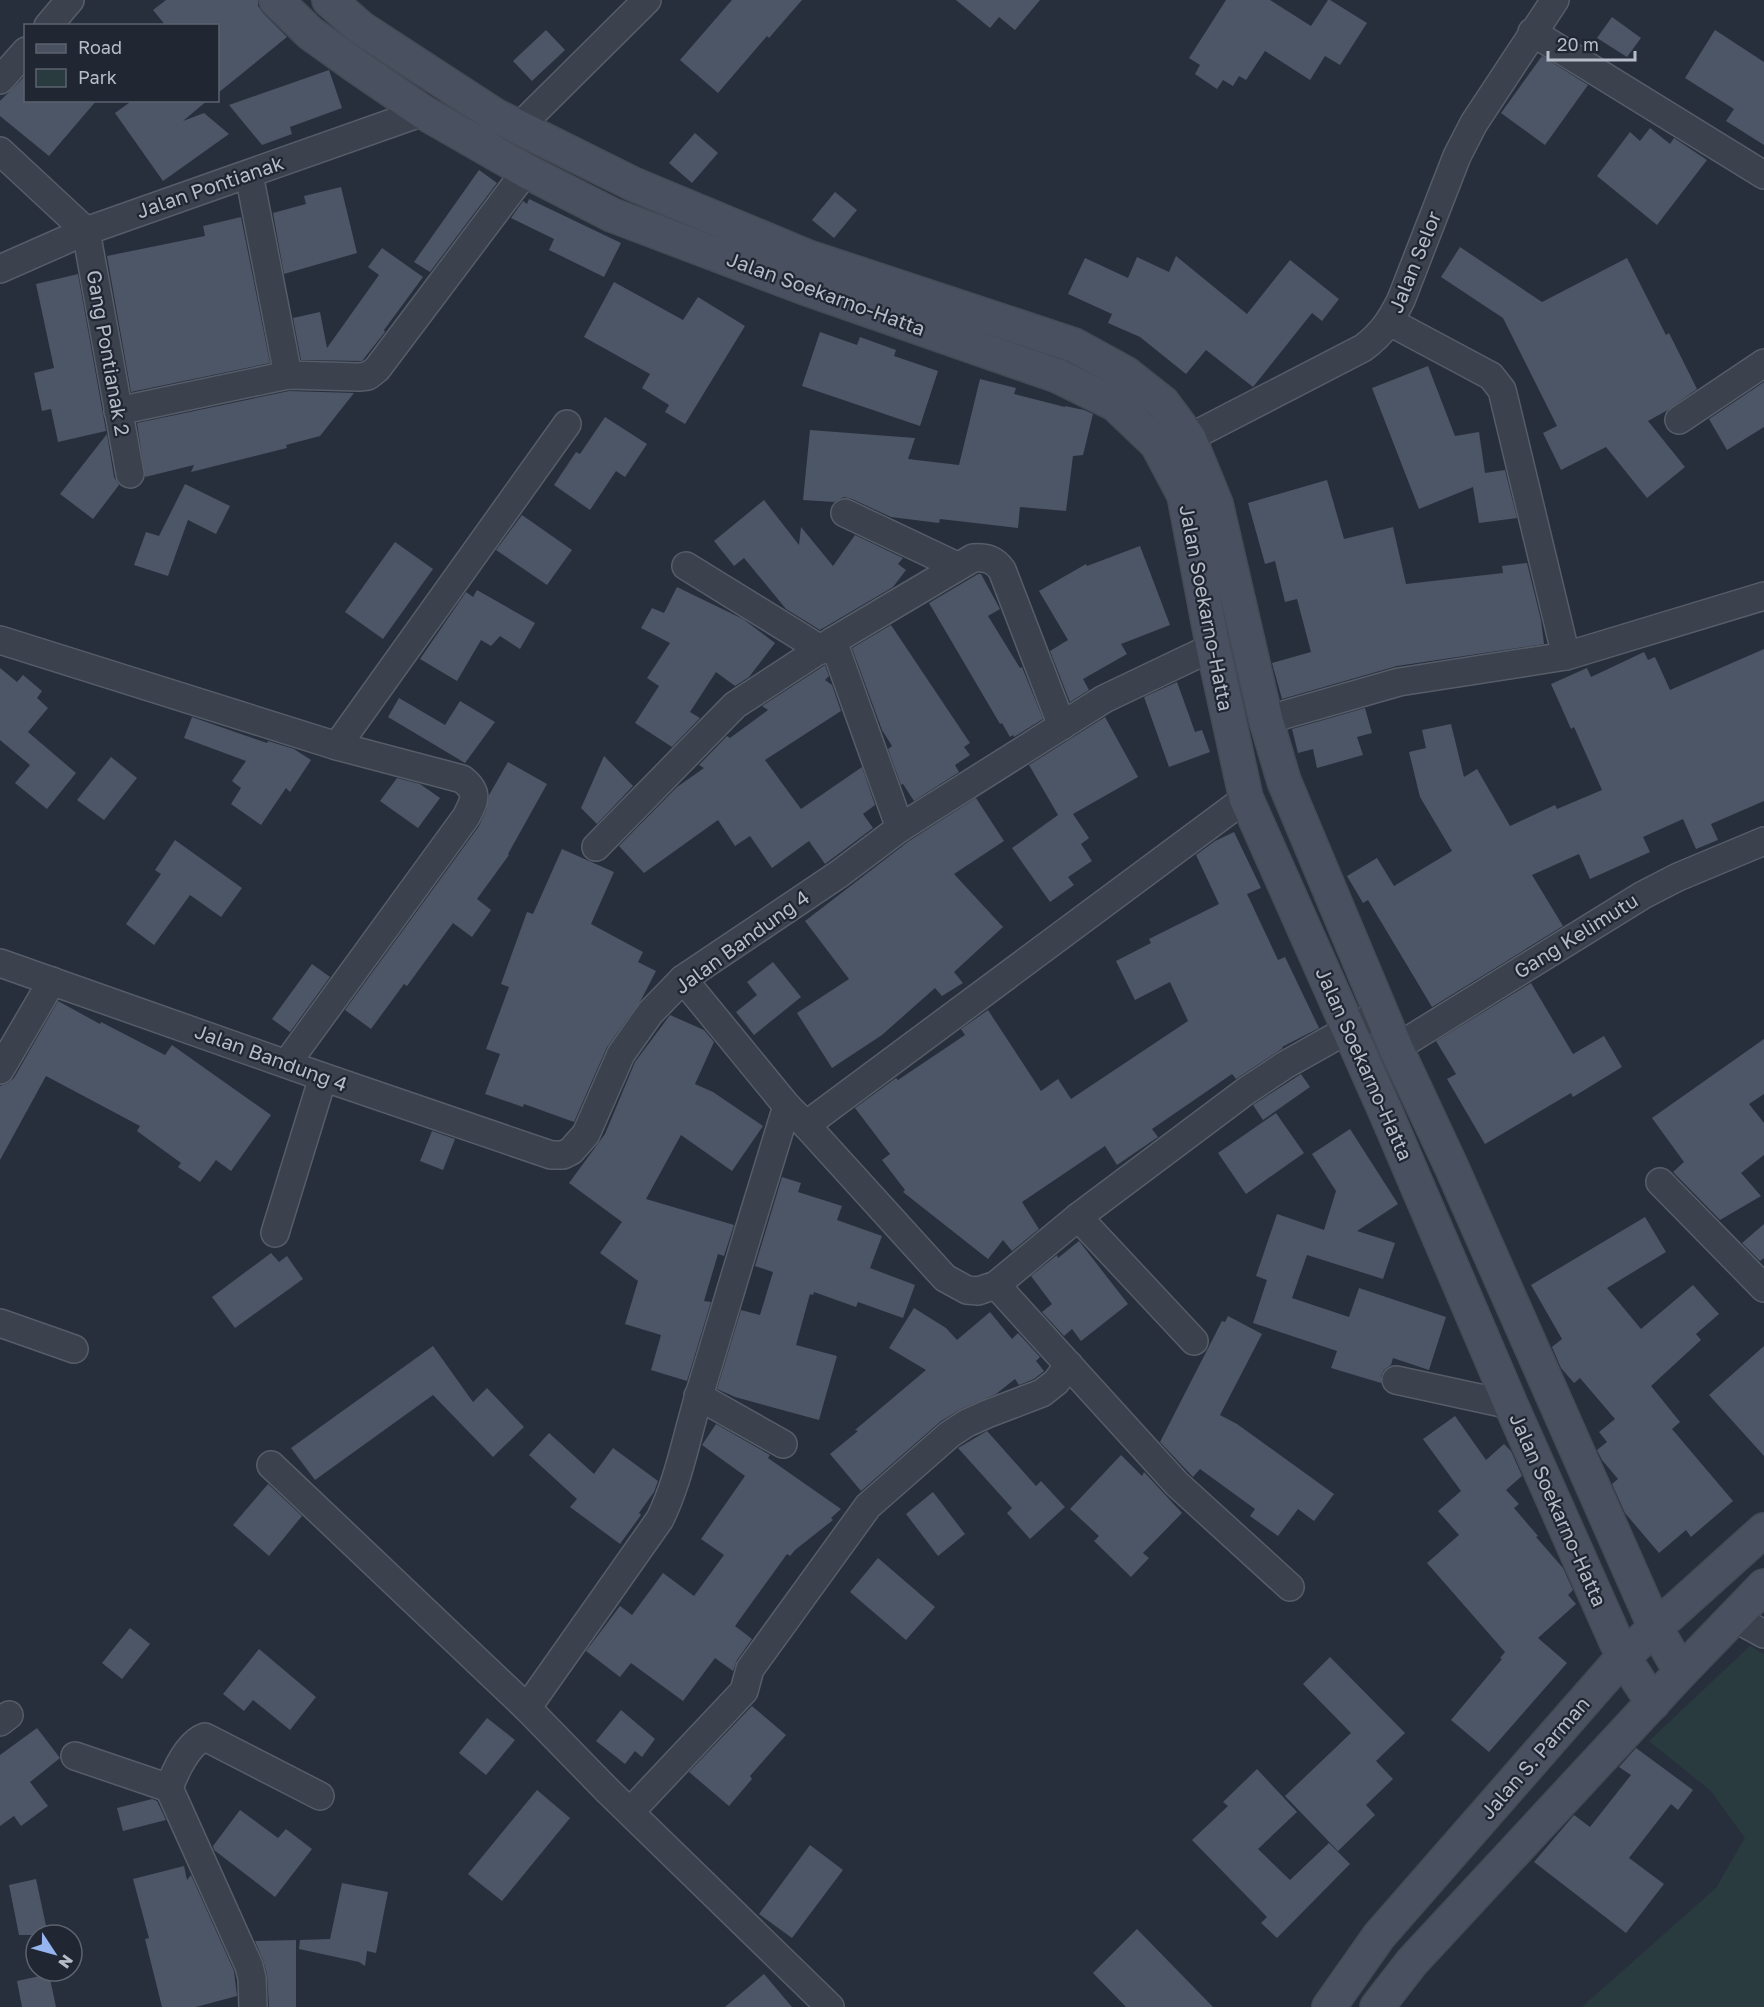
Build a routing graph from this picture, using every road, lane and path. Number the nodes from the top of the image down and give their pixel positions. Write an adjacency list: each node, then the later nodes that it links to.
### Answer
1 (70, 0): 6 (street)
2 (276, 0): 10 (main road, Jalan Soekarno-Hatta)
3 (329, 0): 11 (main road, Jalan Soekarno-Hatta)
4 (647, 0): 11 (street)
5 (1554, 0): 7 (street, Jalan Selor)
6 (50, 24)
7 (1532, 32): 16 (street); 19 (street, Jalan Selor)
8 (24, 53): 9 (street)
9 (0, 80)
10 (423, 112): 12 (main road, Jalan Soekarno-Hatta); 15 (street, Jalan Pontianak)
11 (508, 122): 12 (main road); 25 (main road, Jalan Soekarno-Hatta)
12 (476, 143): 14 (main road, Jalan Soekarno-Hatta)
13 (0, 151): 17 (street)
14 (526, 171): 21 (street); 33 (main road, Jalan Soekarno-Hatta)
15 (249, 174): 17 (street, Jalan Pontianak); 21 (street)
16 (1764, 175)
17 (86, 231): 18 (street, Jalan Pontianak); 22 (street, Gang Pontianak 2)
18 (0, 269)
19 (1390, 322): 25 (street, Jalan Selor); 34 (street)
20 (1764, 363): 23 (street)
21 (288, 375): 22 (street)
22 (118, 411): 26 (street, Gang Pontianak 2)
23 (1679, 420)
24 (567, 424): 37 (street)
25 (1190, 438): 35 (main road, Jalan Soekarno-Hatta)
26 (130, 474)
27 (845, 513): 29 (street)
28 (686, 566): 32 (street)
29 (957, 566): 32 (street); 36 (street)
30 (1764, 596): 34 (street)
31 (0, 640): 37 (street)
32 (828, 645): 39 (street); 41 (street)
33 (1213, 647): 36 (street, Jalan Bandung 4); 38 (main road, Jalan Soekarno-Hatta)
34 (1566, 656): 35 (street)
35 (1266, 720): 45 (main road, Jalan Soekarno-Hatta)
36 (1062, 726): 39 (street, Jalan Bandung 4)
37 (337, 746): 48 (street)
38 (1246, 798): 46 (main road, Jalan Soekarno-Hatta); 51 (street)
39 (900, 828): 43 (street, Jalan Bandung 4)
40 (1764, 841): 47 (street, Gang Kelimutu)
41 (597, 848)
42 (0, 963): 44 (street, Jalan Bandung 4)
43 (683, 979): 50 (street, Jalan Bandung 4); 51 (street)
44 (52, 981): 48 (street, Jalan Bandung 4); 49 (street)
45 (1381, 1013): 46 (street); 47 (main road, Jalan Soekarno-Hatta)
46 (1349, 1029): 53 (street); 63 (main road, Jalan Soekarno-Hatta)
47 (1396, 1048): 70 (main road, Jalan Soekarno-Hatta)
48 (287, 1064): 50 (street, Jalan Bandung 4)
49 (0, 1071)
50 (323, 1077): 54 (street)
51 (797, 1115): 55 (street); 62 (street)
52 (1660, 1182): 56 (street)
53 (1078, 1217): 55 (street); 58 (street)
54 (275, 1233)
55 (996, 1285): 60 (street)
56 (1764, 1288)
57 (0, 1323): 59 (street)
58 (1194, 1341)
59 (74, 1349)
60 (1070, 1365): 68 (street); 79 (street)
61 (1396, 1380): 63 (street)
62 (698, 1396): 64 (street); 75 (street)
63 (1511, 1405): 72 (main road, Jalan Soekarno-Hatta)
64 (783, 1444)
65 (271, 1465): 75 (street)
66 (1764, 1530): 70 (main road, Jalan S. Parman)
67 (1764, 1586): 69 (main road)
68 (1290, 1587)
69 (1733, 1617): 71 (street); 73 (main road)
70 (1655, 1627): 72 (main road, Jalan S. Parman); 73 (main road, Jalan Soekarno-Hatta)
71 (1764, 1634)
72 (1623, 1658): 74 (main road, Jalan Soekarno-Hatta); 80 (main road, Jalan S. Parman)
73 (1681, 1672): 74 (main road)
74 (1653, 1703): 81 (main road)
75 (527, 1708): 79 (street)
76 (75, 1756): 77 (street)
77 (173, 1780): 78 (street); 82 (street)
78 (320, 1796)
79 (621, 1803): 83 (street)
80 (1379, 1936): 81 (main road); 84 (main road, Jalan S. Parman)
81 (1412, 1962): 85 (main road)
82 (253, 2007)
83 (830, 2007)
84 (1329, 2007)
85 (1377, 2007)

